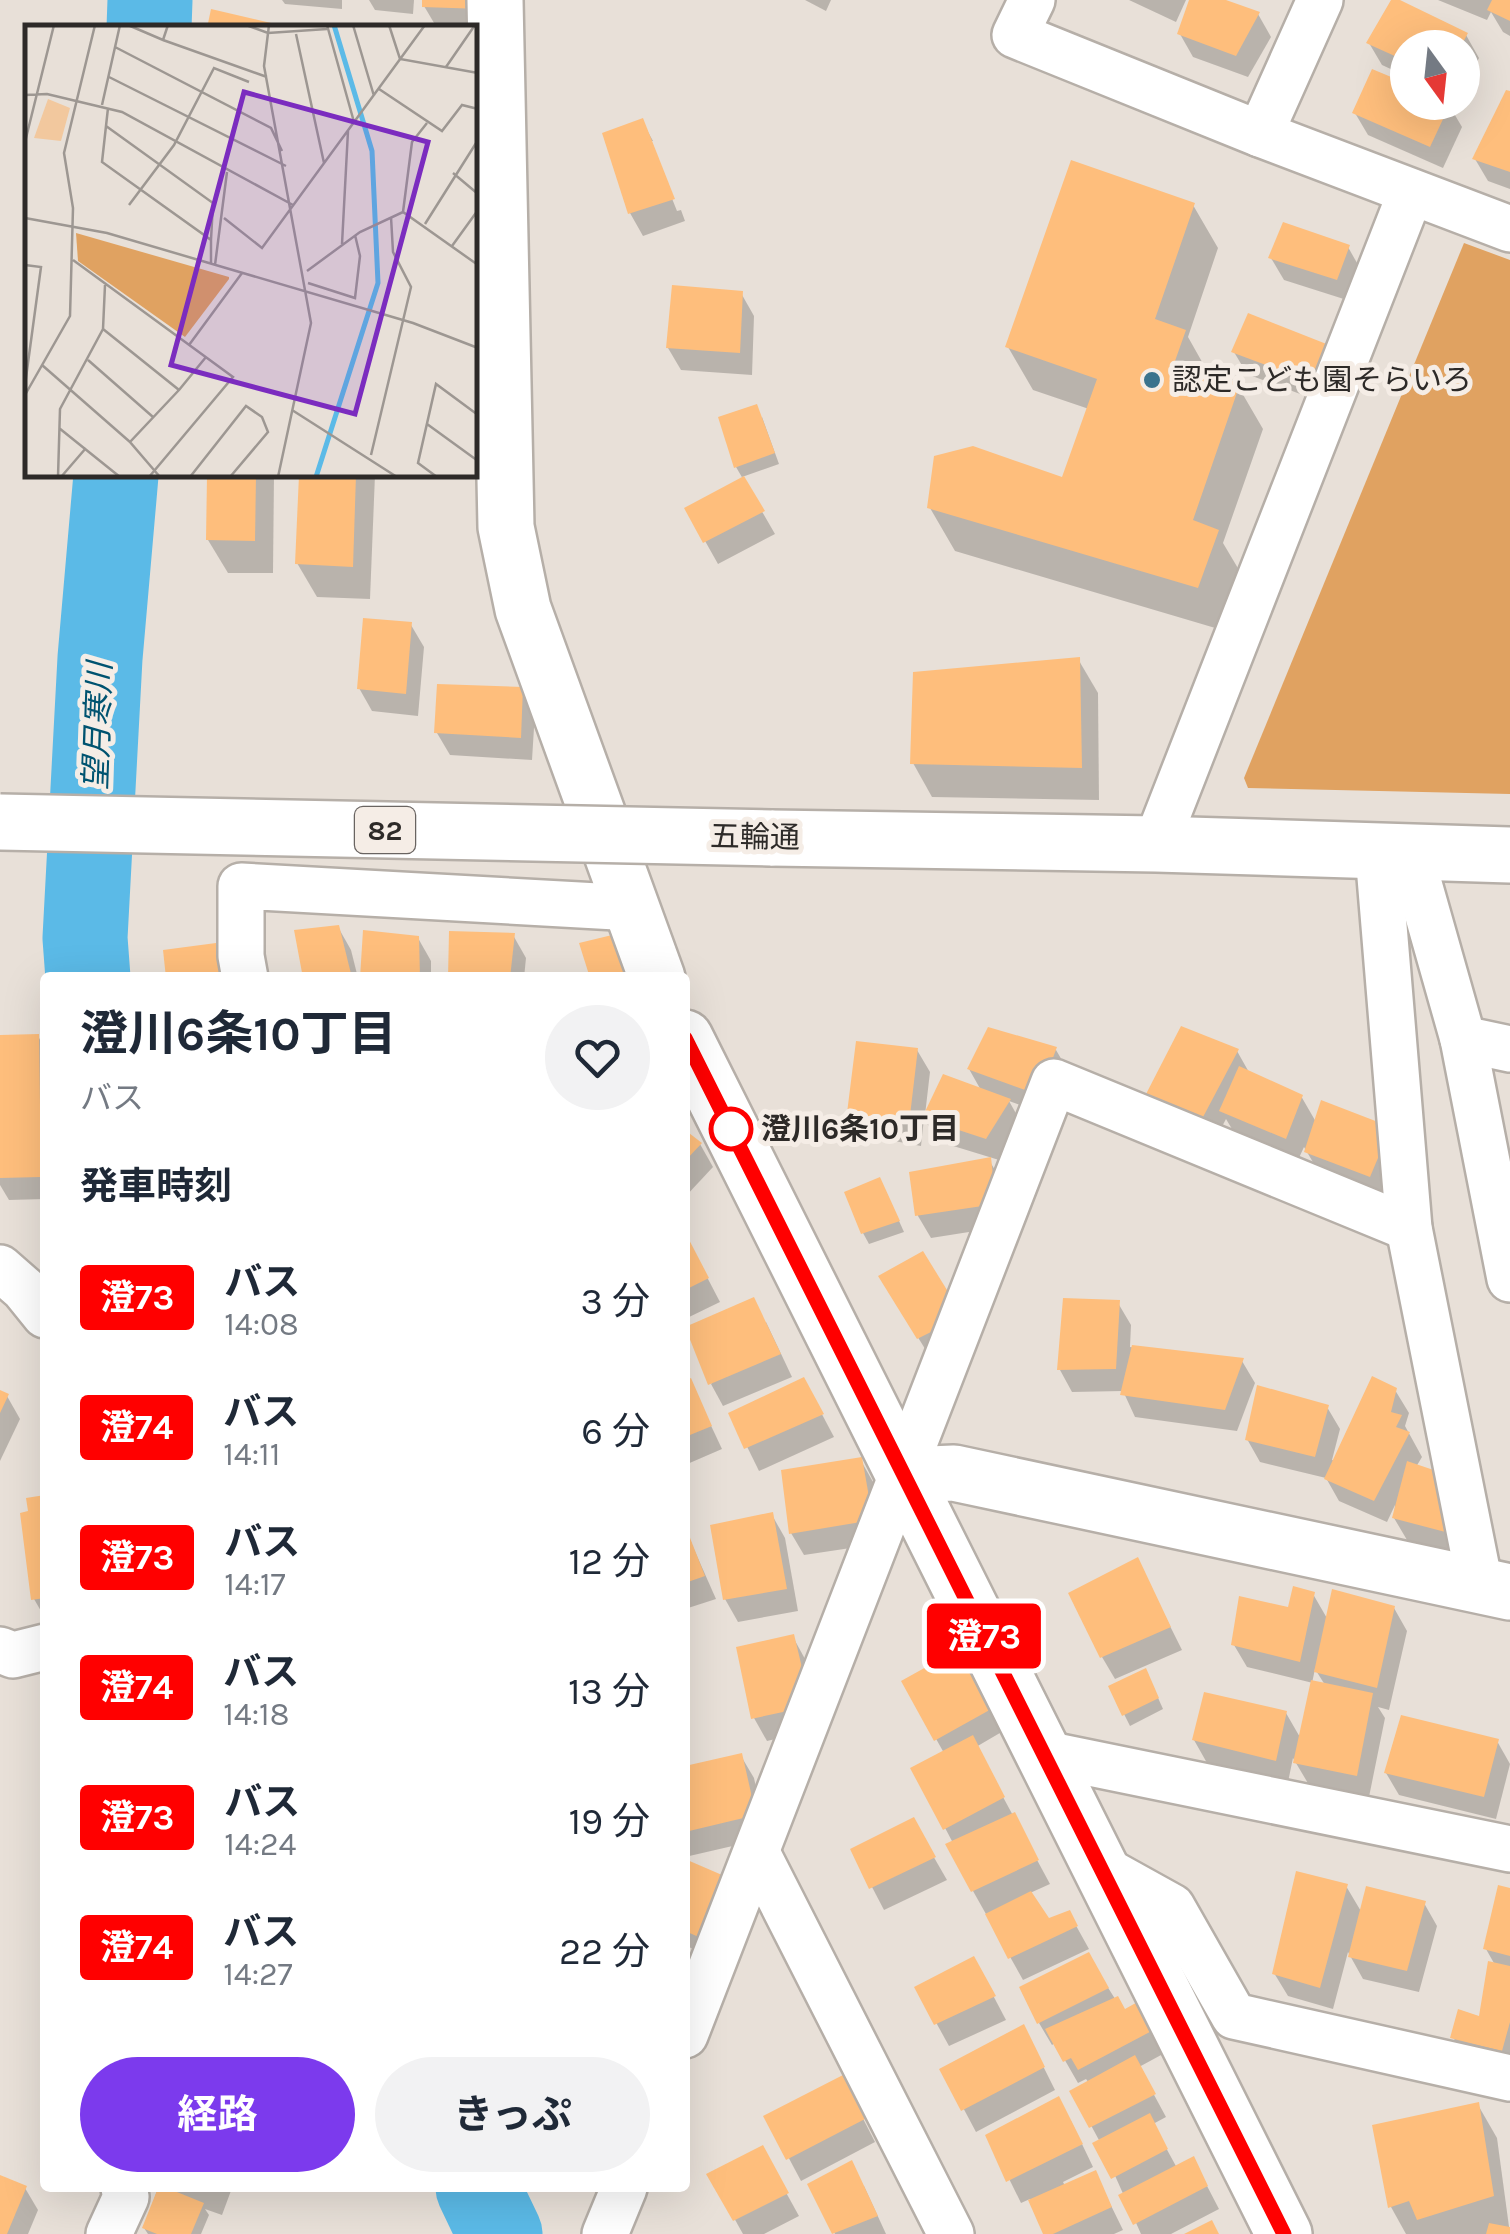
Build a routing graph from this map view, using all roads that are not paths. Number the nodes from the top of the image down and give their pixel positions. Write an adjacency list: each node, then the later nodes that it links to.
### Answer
1 (495, 0): 11 (street)
2 (1032, 0): 4 (street)
3 (1320, 0): 4 (street)
4 (1260, 134): 5 (street)
5 (1411, 192): 6 (street); 8 (street)
6 (1510, 229)
7 (0, 822): 8 (street, 五輪通 / 82, bridge)
8 (1156, 844): 9 (street, 五輪通 / 82)
9 (1394, 852): 10 (street, 五輪通 / 82); 14 (street); 17 (street)
10 (1510, 855)
11 (634, 908): 12 (street); 13 (street)
12 (244, 972)
13 (655, 972)
14 (1463, 1039): 16 (street); 19 (street)
15 (690, 1048): 21 (street)
16 (1510, 1050)
17 (1409, 1228): 21 (street); 22 (street)
18 (0, 1268): 20 (street)
19 (1510, 1279)
20 (40, 1309)
21 (905, 1475): 22 (street); 25 (street); 27 (street)
22 (1495, 1588)
23 (40, 1648): 24 (street)
24 (0, 1650)
25 (1042, 1753): 26 (street); 28 (street)
26 (1510, 1849)
27 (757, 1853): 29 (street); 33 (street)
28 (1098, 1866): 30 (street); 34 (street)
29 (690, 2022)
30 (1510, 2078)
31 (125, 2192): 32 (street)
32 (109, 2234)
33 (951, 2234)
34 (1284, 2234)

